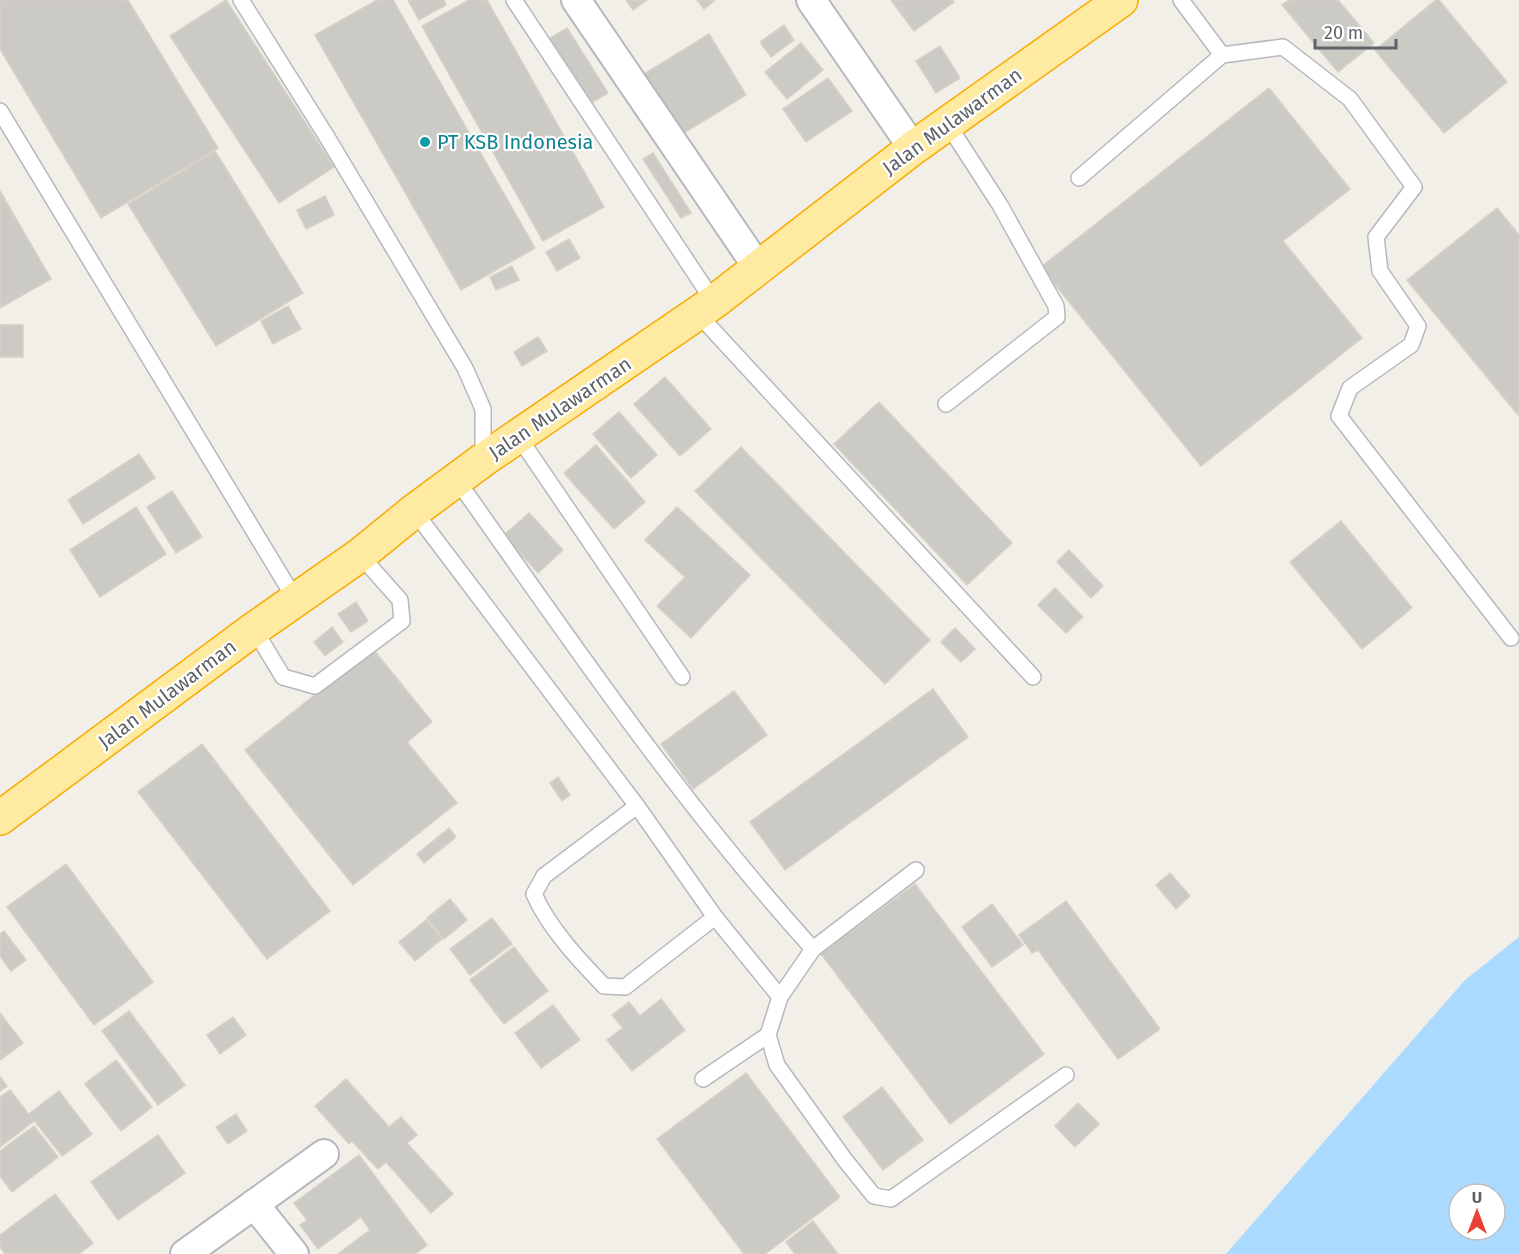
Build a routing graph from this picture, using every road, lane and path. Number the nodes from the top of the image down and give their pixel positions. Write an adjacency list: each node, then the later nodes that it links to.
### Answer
1 (241, 0): 16 (lane)
2 (514, 0): 13 (lane)
3 (576, 0): 12 (street)
4 (811, 0): 10 (street)
5 (1121, 0): 9 (highway, Jalan Mulawarman)
6 (1181, 0): 7 (lane)
7 (1222, 55): 11 (lane); 22 (lane)
8 (0, 111): 20 (lane)
9 (947, 123): 10 (highway, Jalan Mulawarman); 14 (lane)
10 (913, 148): 12 (highway, Jalan Mulawarman)
11 (1079, 178)
12 (759, 269): 13 (highway, Jalan Mulawarman)
13 (706, 308): 15 (highway, Jalan Mulawarman); 24 (lane)
14 (946, 404)
15 (518, 436): 16 (highway, Jalan Mulawarman); 23 (lane)
16 (483, 460): 17 (highway, Jalan Mulawarman)
17 (457, 480): 18 (highway, Jalan Mulawarman); 29 (lane)
18 (414, 511): 19 (highway, Jalan Mulawarman); 25 (lane)
19 (360, 555): 20 (highway, Jalan Mulawarman); 21 (lane)
20 (295, 599): 21 (highway, Jalan Mulawarman)
21 (254, 629): 26 (highway, Jalan Mulawarman)
22 (1511, 638)
23 (682, 677)
24 (1033, 677)
25 (637, 806): 28 (lane); 28 (lane)
26 (0, 818)
27 (916, 870): 29 (lane)
28 (715, 917): 30 (lane)
29 (813, 949): 30 (lane)
30 (780, 997): 31 (lane)
31 (768, 1035): 32 (lane); 33 (lane)
32 (1066, 1075)
33 (703, 1079)
34 (324, 1154): 35 (street)
35 (254, 1204): 36 (street); 37 (street)
36 (184, 1254)
37 (294, 1254)

